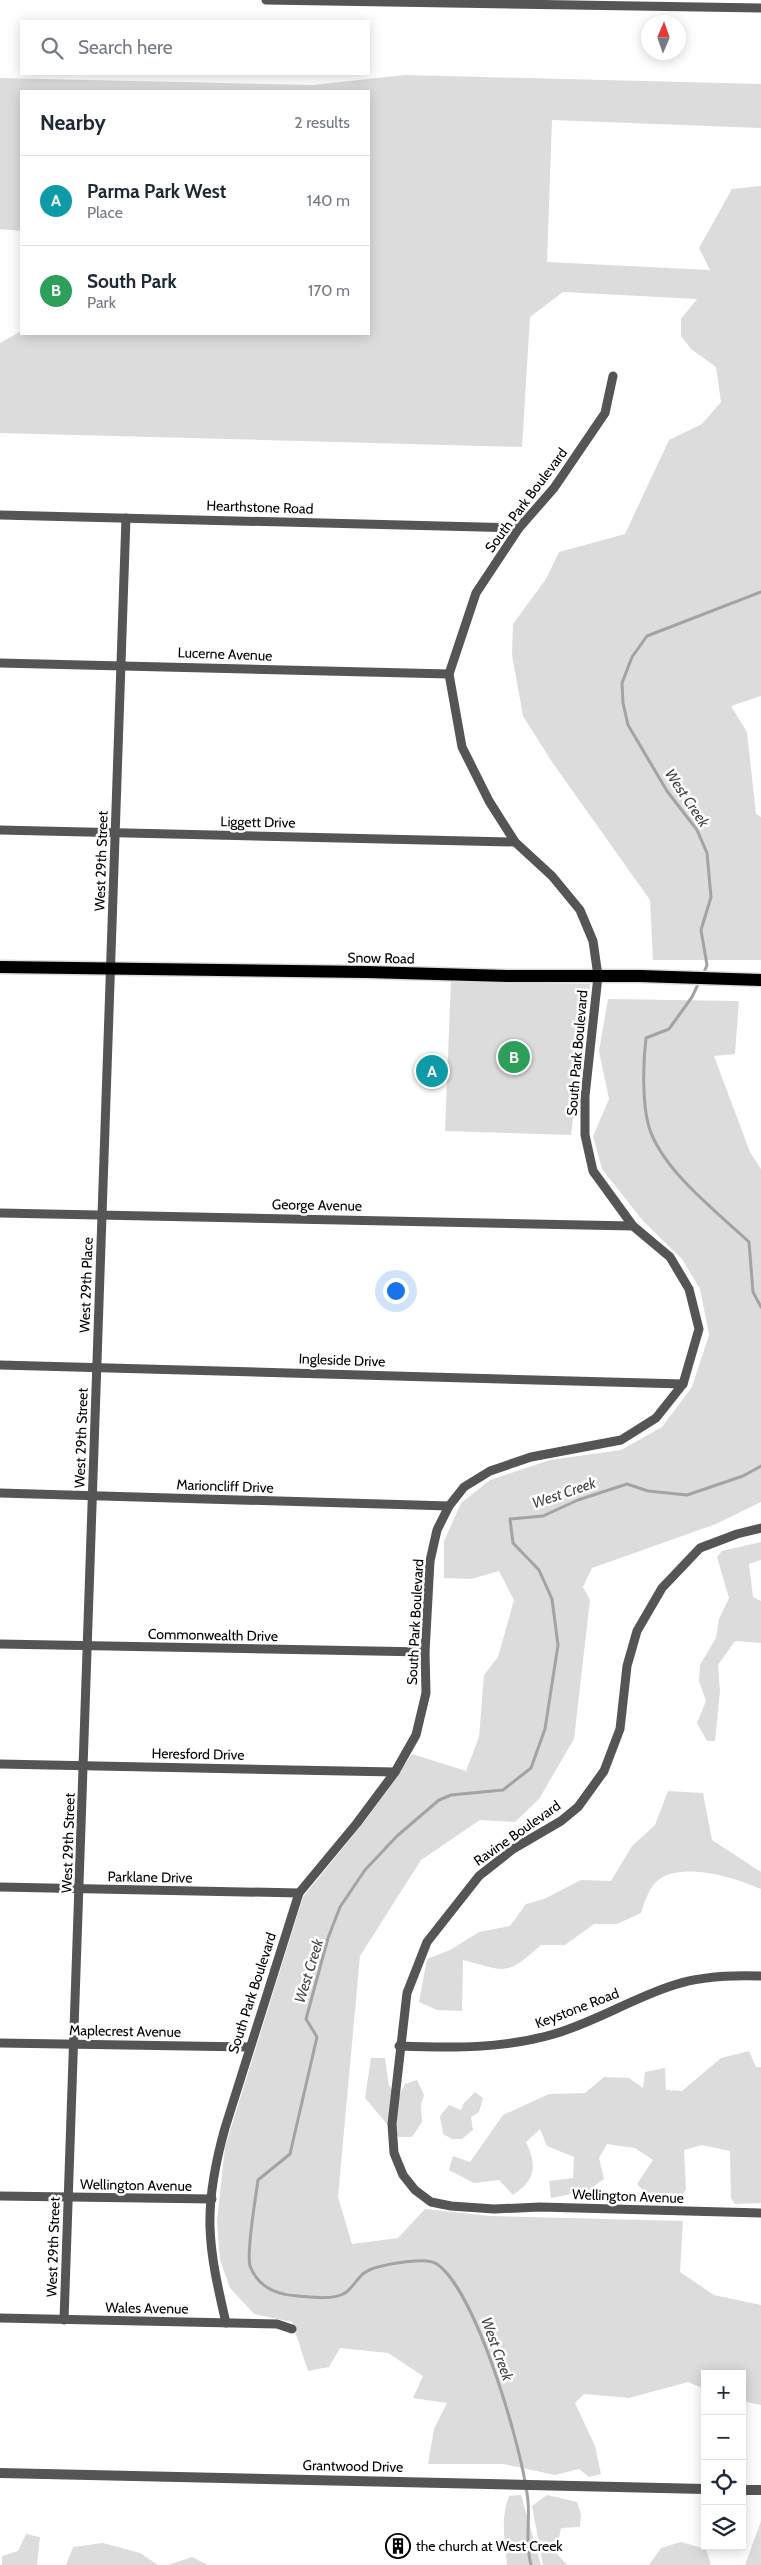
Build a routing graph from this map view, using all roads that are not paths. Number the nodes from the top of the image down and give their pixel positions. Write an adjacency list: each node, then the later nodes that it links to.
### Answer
1 (266, 0): 2 (street)
2 (761, 8)
3 (613, 376): 6 (street, South Park Boulevard)
4 (0, 514): 5 (street, Hearthstone Road)
5 (126, 518): 6 (street, Hearthstone Road); 8 (street, West 29th Street)
6 (519, 528): 9 (street, South Park Boulevard)
7 (0, 663): 8 (street, Lucerne Avenue)
8 (121, 666): 9 (street, Lucerne Avenue); 11 (street, West 29th Street)
9 (449, 674): 12 (street, South Park Boulevard)
10 (0, 830): 11 (street, Liggett Drive)
11 (116, 832): 12 (street, Liggett Drive); 14 (street, West 29th Street)
12 (515, 842): 15 (street, South Park Boulevard)
13 (0, 967): 14 (main road, Snow Road)
14 (111, 969): 15 (main road, Snow Road); 17 (street, West 29th Street)
15 (598, 976): 16 (main road, Snow Road); 20 (street, South Park Boulevard)
16 (759, 980)
17 (102, 1204): 19 (street, West 29th Place)
18 (0, 1213): 19 (street, George Avenue)
19 (102, 1214): 20 (street, George Avenue); 22 (street, West 29th Place)
20 (633, 1226): 23 (street, South Park Boulevard)
21 (0, 1365): 22 (street, Ingleside Drive)
22 (97, 1367): 23 (street, Ingleside Drive); 25 (street, West 29th Street)
23 (683, 1384): 26 (street, South Park Boulevard)
24 (0, 1493): 25 (street, Marioncliff Drive)
25 (93, 1495): 26 (street, Marioncliff Drive); 29 (street, West 29th Street)
26 (449, 1506): 30 (street, South Park Boulevard)
27 (761, 1528): 40 (street, Ravine Boulevard)
28 (0, 1644): 29 (street, Commonwealth Drive)
29 (89, 1646): 30 (street, Commonwealth Drive); 32 (street, West 29th Street)
30 (425, 1652): 33 (street, South Park Boulevard)
31 (0, 1764): 32 (street, Heresford Drive)
32 (85, 1766): 33 (street, Heresford Drive); 35 (street, West 29th Street)
33 (395, 1772): 36 (street, South Park Boulevard)
34 (0, 1887): 35 (street, Parklane Drive)
35 (80, 1889): 36 (street, Parklane Drive); 39 (street, West 29th Street)
36 (299, 1893): 41 (street, South Park Boulevard)
37 (761, 1976): 40 (street, Keystone Road)
38 (0, 2043): 39 (street, Maplecrest Avenue)
39 (74, 2044): 41 (street, Maplecrest Avenue); 43 (street, West 29th Street)
40 (399, 2046): 45 (street, Ravine Boulevard)
41 (249, 2047): 44 (street, South Park Boulevard)
42 (0, 2196): 43 (street, Wellington Avenue)
43 (68, 2198): 44 (street, Wellington Avenue); 48 (street, West 29th Street)
44 (212, 2199): 49 (street, South Park Boulevard)
45 (494, 2209): 46 (street, Wellington Avenue)
46 (761, 2213)
47 (0, 2318): 48 (street, Wales Avenue)
48 (64, 2320): 49 (street, Wales Avenue)
49 (226, 2323): 50 (street, Wales Avenue)
50 (292, 2329)
51 (0, 2473): 52 (street, Grantwood Drive)
52 (701, 2489)
53 (746, 2490): 54 (street)
54 (761, 2490)

